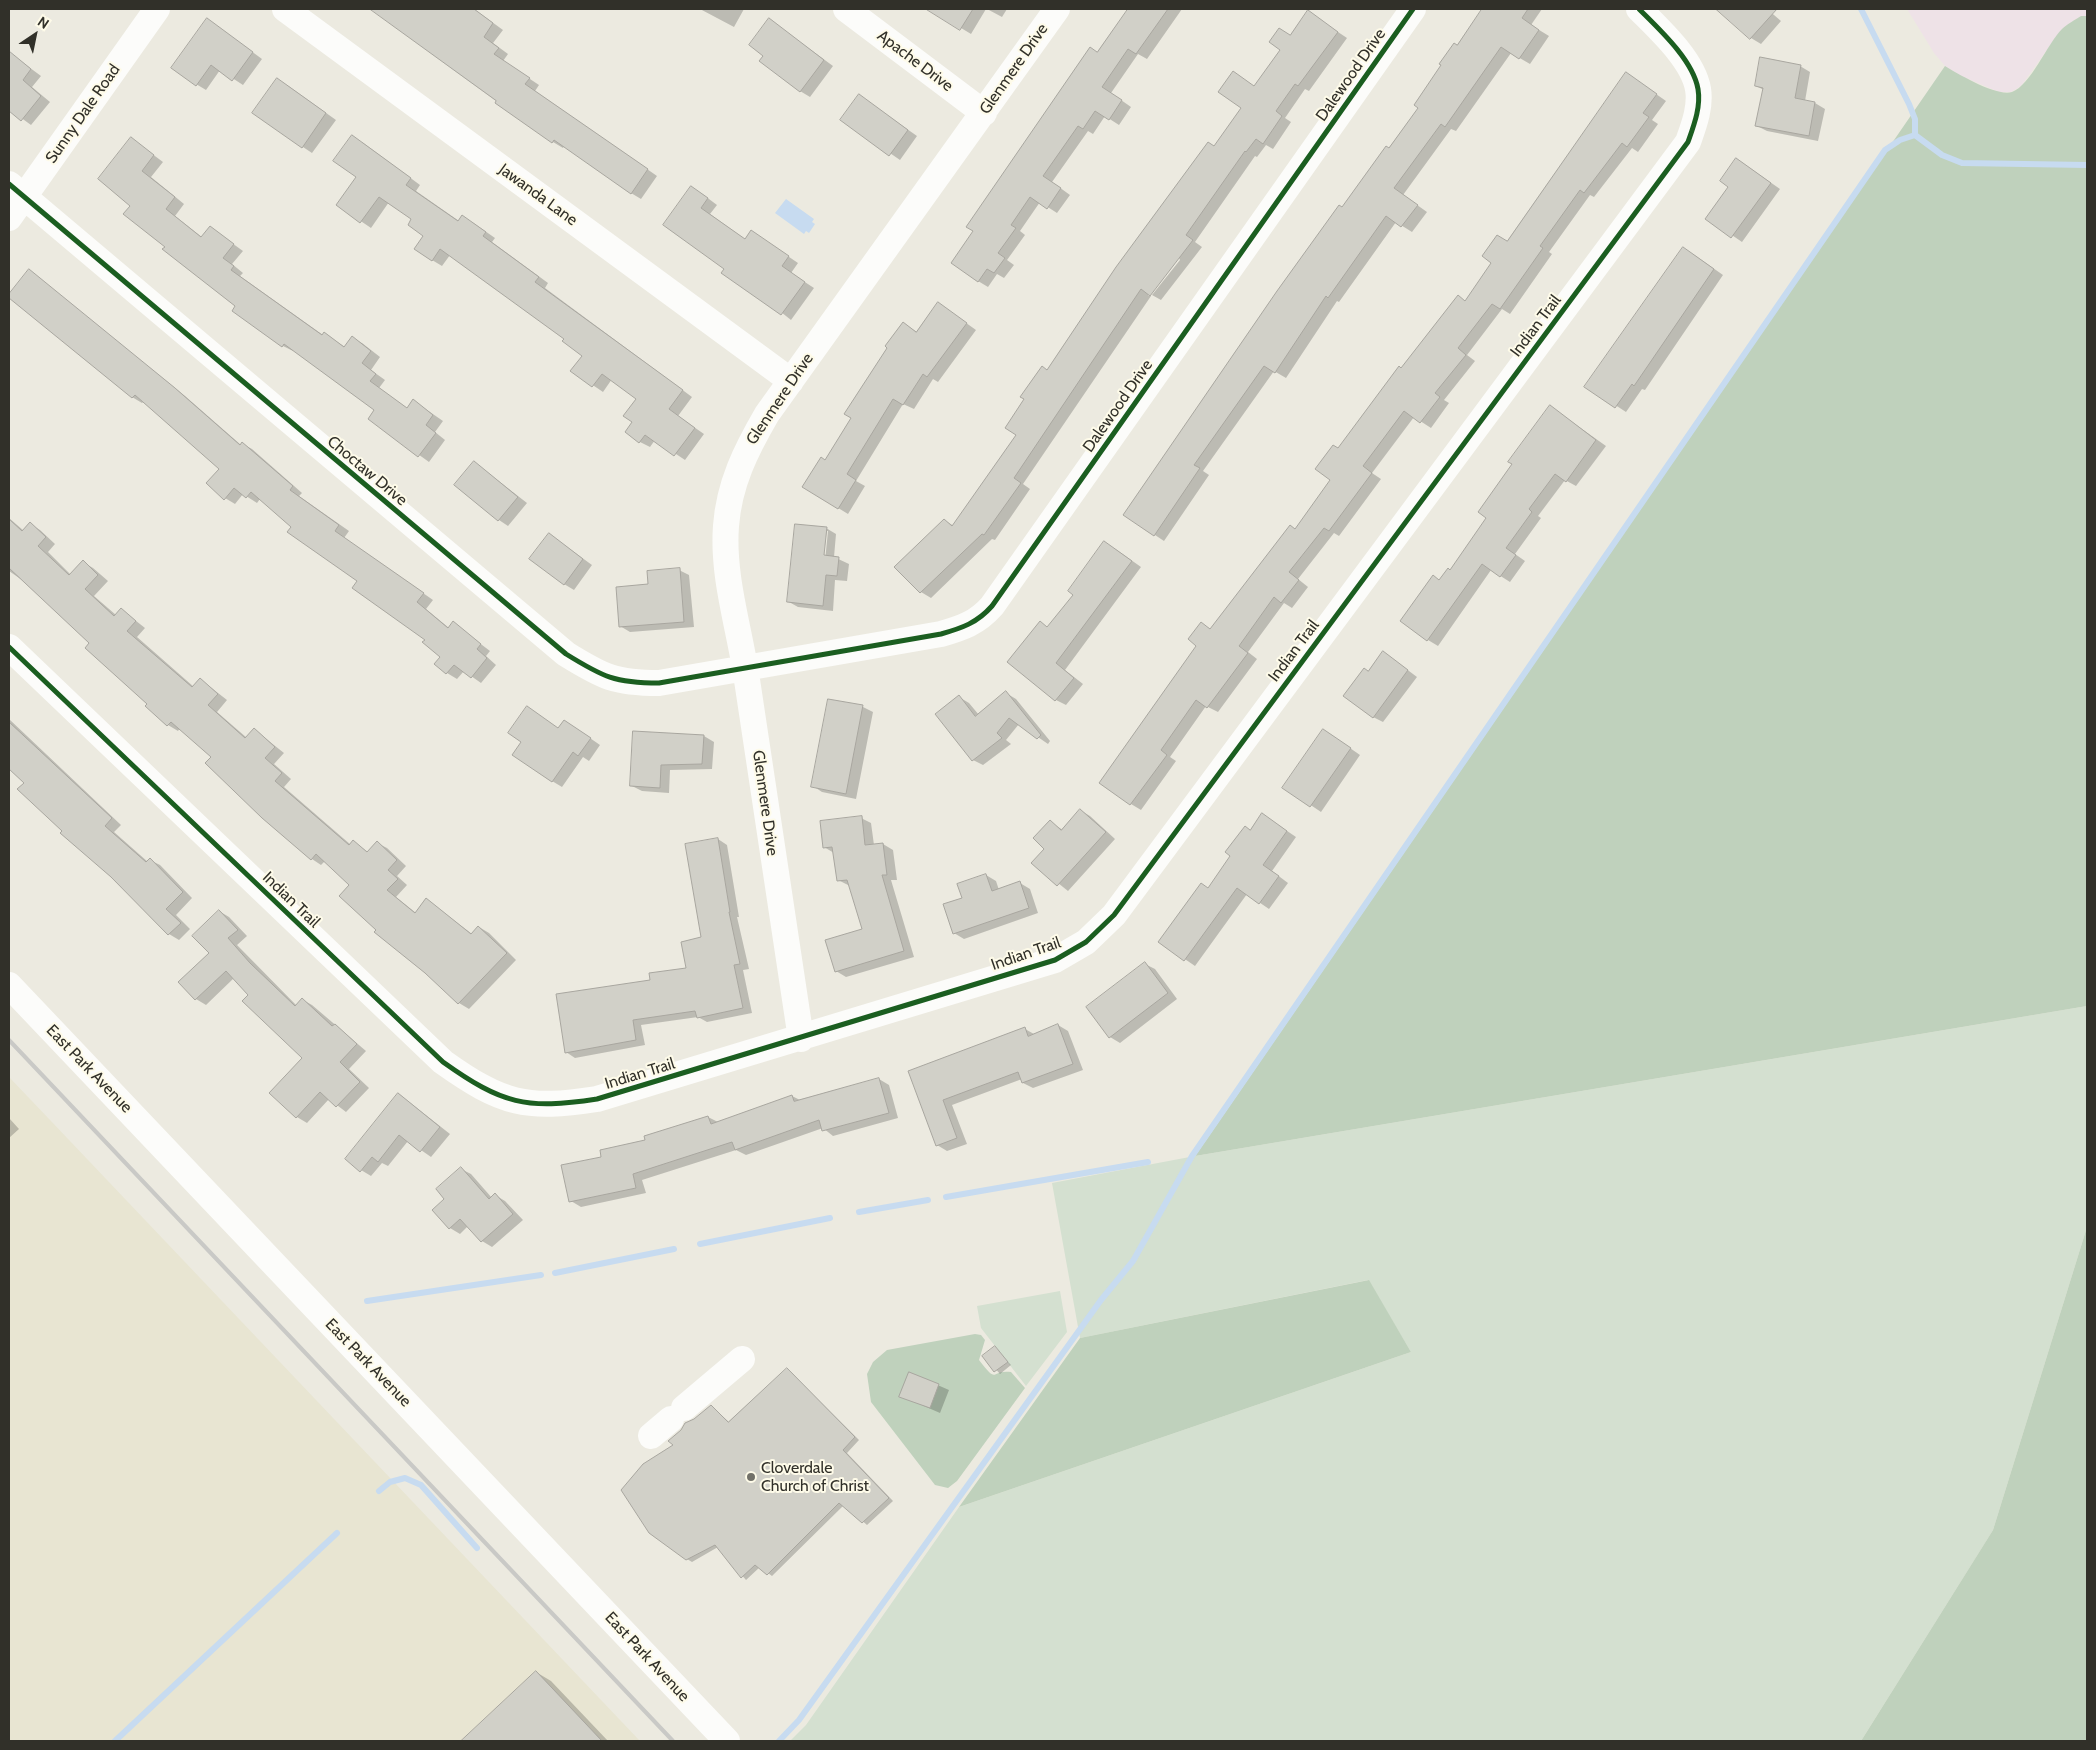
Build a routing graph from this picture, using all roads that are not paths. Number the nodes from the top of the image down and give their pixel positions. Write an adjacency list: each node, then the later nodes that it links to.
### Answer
1 (157, 9): 8 (street, Sunny Dale Road)
2 (285, 9): 10 (street, Jawanda Lane)
3 (846, 9): 7 (street, Apache Drive)
4 (1057, 9): 7 (street, Glenmere Drive)
5 (1413, 9): 12 (street, Dalewood Drive)
6 (1638, 9): 14 (street, Indian Trail)
7 (984, 113): 10 (street, Glenmere Drive)
8 (16, 190): 9 (street, Sunny Dale Road); 12 (street, Choctaw Drive)
9 (9, 218)
10 (791, 381): 12 (street, Glenmere Drive)
11 (9, 647): 14 (street, Indian Trail)
12 (746, 670): 14 (street, Glenmere Drive)
13 (9, 985): 17 (street, East Park Avenue)
14 (800, 1039)
15 (742, 1359): 16 (street)
16 (650, 1436)
17 (727, 1741)

